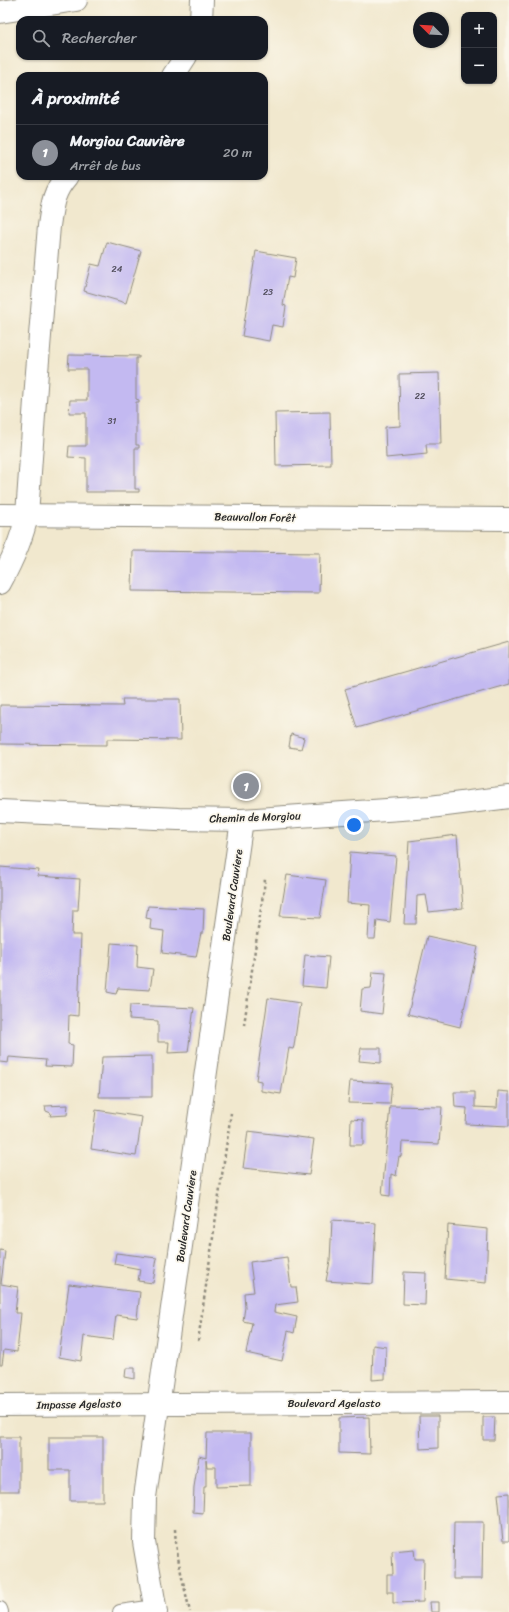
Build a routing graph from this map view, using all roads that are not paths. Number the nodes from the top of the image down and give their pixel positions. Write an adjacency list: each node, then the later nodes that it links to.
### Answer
1 (76, 0): 3 (street)
2 (202, 0): 4 (street)
3 (0, 12)
4 (201, 16)
5 (183, 60): 6 (street)
6 (176, 72)
7 (63, 180): 9 (street)
8 (0, 515): 9 (street, Beauvallon Forêt)
9 (27, 515): 10 (street, Beauvallon Forêt); 11 (street)
10 (509, 519)
11 (0, 583)
12 (509, 797): 14 (street, Chemin de Morgiou)
13 (0, 811): 14 (street, Chemin de Morgiou)
14 (242, 820): 16 (street, Boulevard Cauviere)
15 (509, 1402): 16 (street, Boulevard Agelasto)
16 (158, 1403): 17 (street, Impasse Agelasto); 19 (street, Boulevard Cauviere)
17 (0, 1405)
18 (0, 1608): 20 (lane)
19 (155, 1609): 21 (lane)
20 (1, 1612)
21 (120, 1612)

